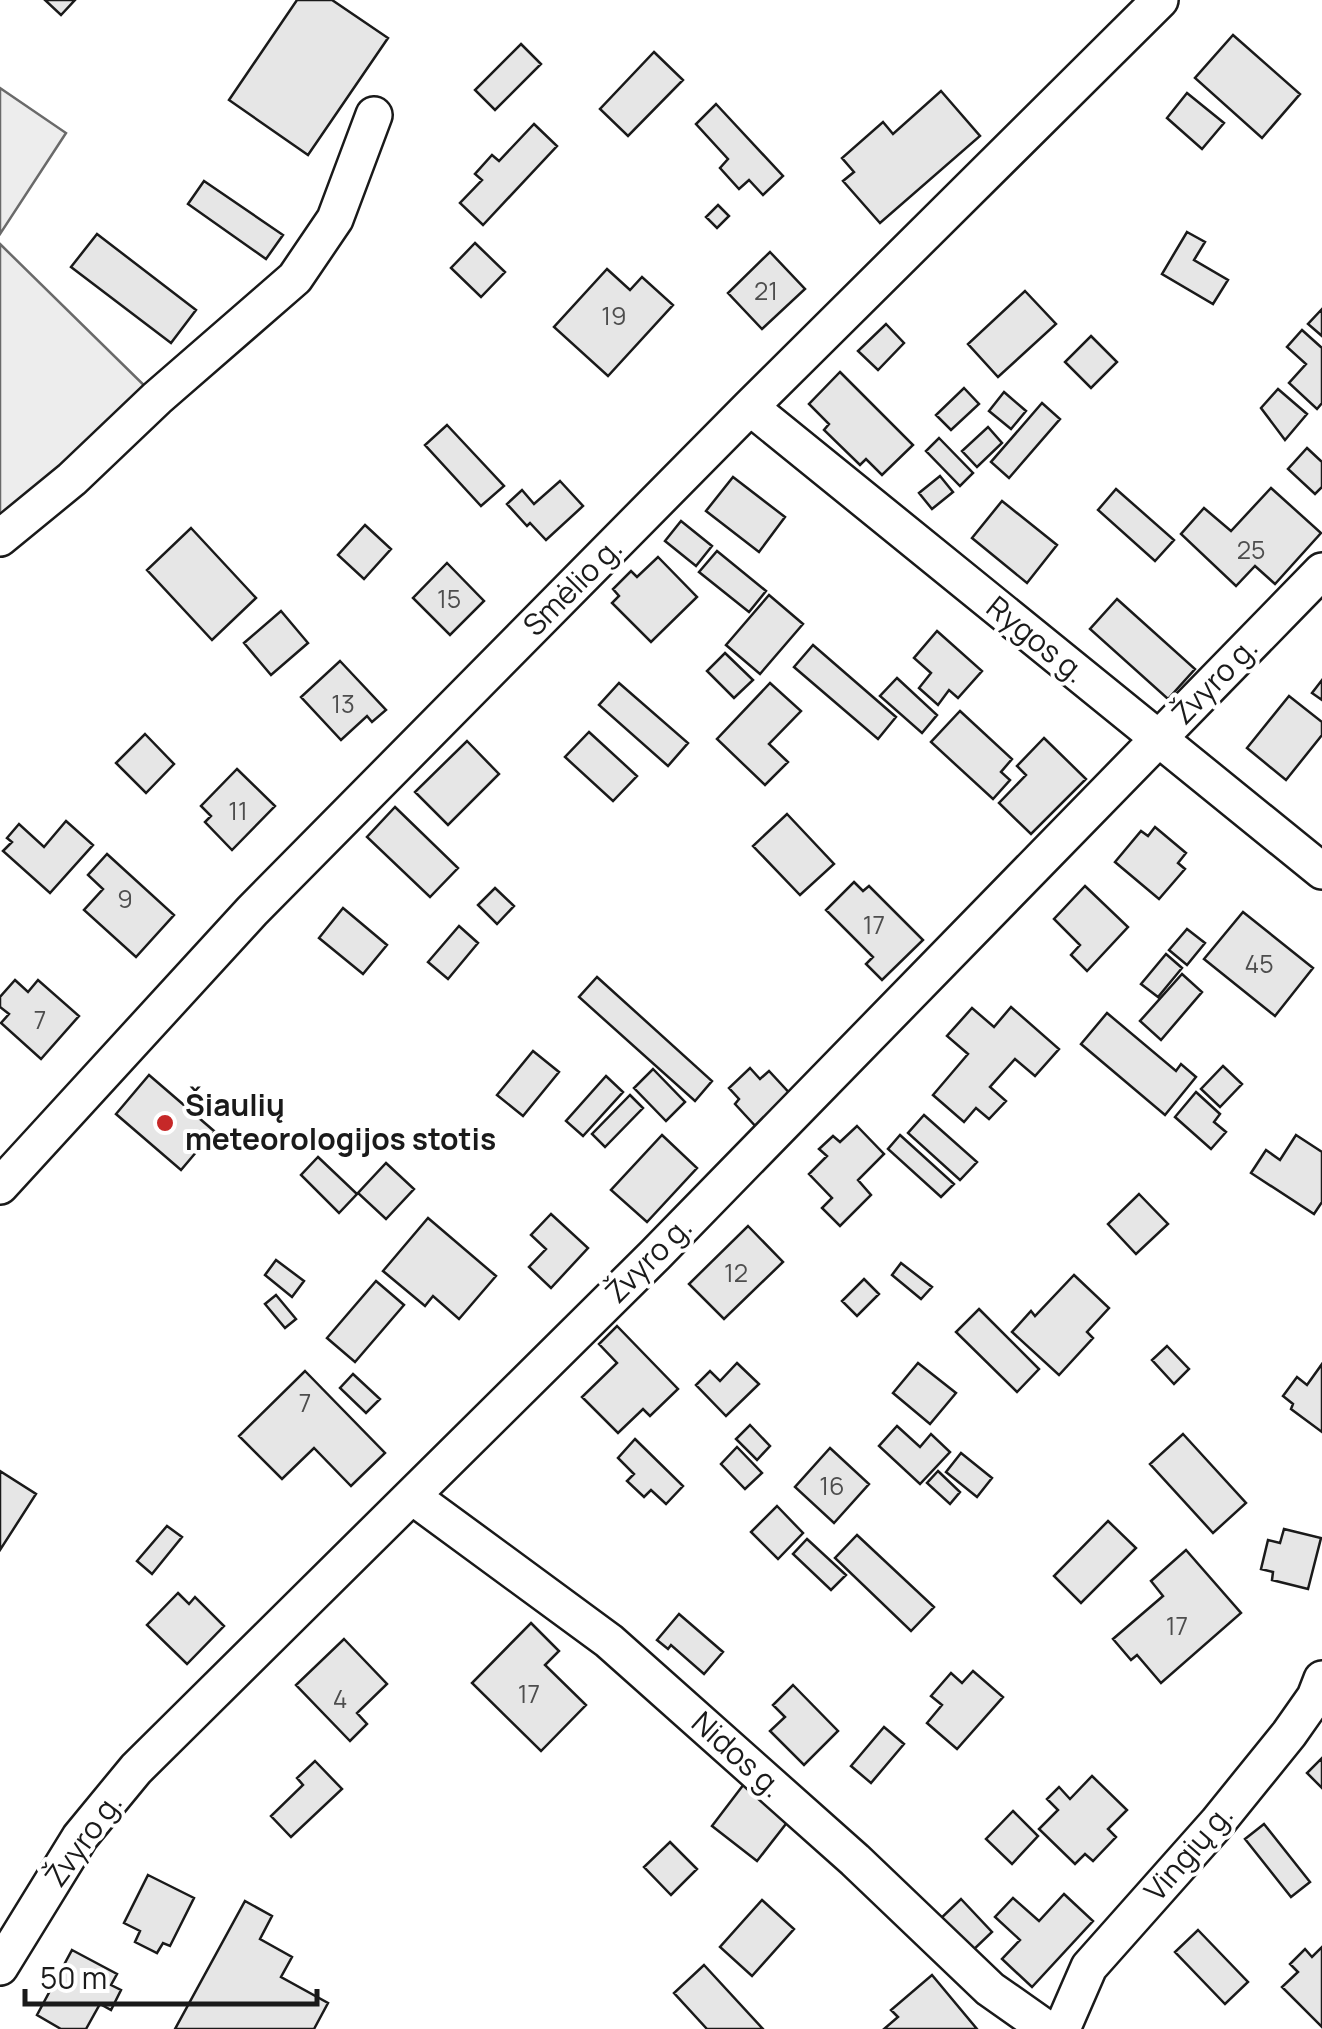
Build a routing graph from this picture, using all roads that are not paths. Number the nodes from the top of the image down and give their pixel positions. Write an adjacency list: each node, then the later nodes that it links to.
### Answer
1 (1160, 0): 3 (street, Smėlio g.)
2 (374, 116): 4 (street)
3 (750, 407): 6 (street, Rygos g.); 8 (street, Smėlio g.)
4 (0, 538)
5 (1322, 572): 6 (street, Žvyro g.)
6 (1158, 739): 7 (street, Rygos g.); 9 (street, Žvyro g.)
7 (1322, 871)
8 (0, 1186)
9 (412, 1498): 11 (street, Žvyro g.); 12 (street, Nidos g.)
10 (1322, 1679): 13 (street, Vingių g.)
11 (0, 1968)
12 (1047, 2029)
13 (1062, 2029)

